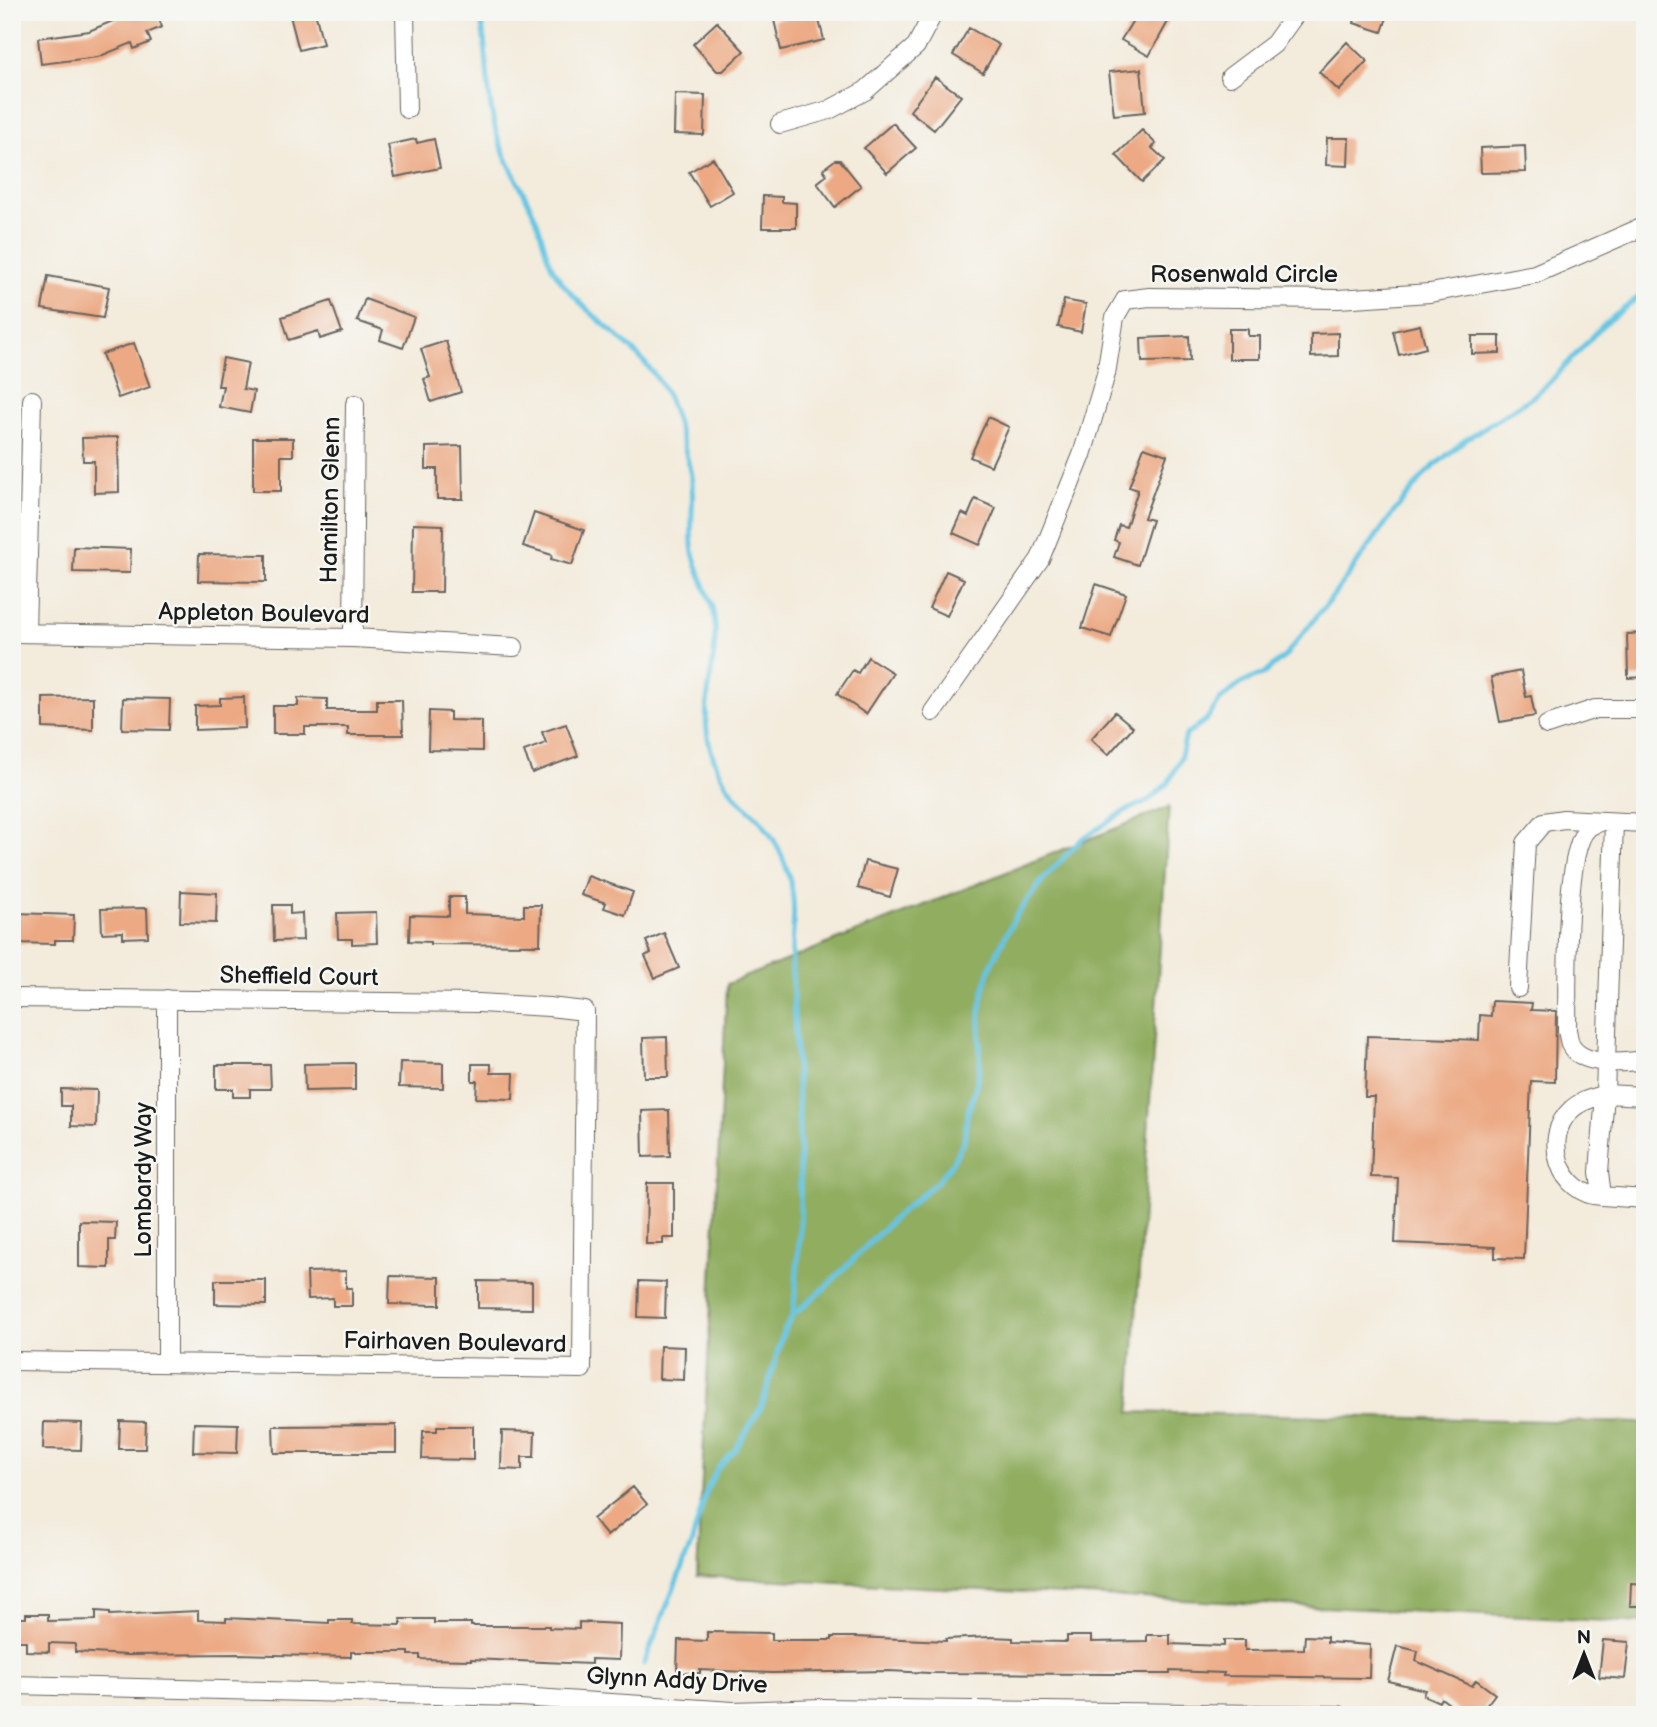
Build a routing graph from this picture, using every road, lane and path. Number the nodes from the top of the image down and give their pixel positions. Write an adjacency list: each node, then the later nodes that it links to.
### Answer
1 (405, 12): 5 (street)
2 (934, 12): 6 (street)
3 (1297, 12): 4 (street)
4 (1230, 77)
5 (407, 109)
6 (780, 124)
7 (1645, 226): 14 (street, Rosenwald Circle)
8 (32, 400): 10 (street)
9 (355, 404): 11 (street, Hamilton Glenn)
10 (19, 633): 11 (street, Appleton Boulevard)
11 (353, 638): 12 (street, Appleton Boulevard)
12 (514, 647)
13 (1645, 709): 15 (street)
14 (933, 712)
15 (1547, 725)
16 (1608, 821): 17 (street); 18 (street); 22 (street); 22 (street)
17 (1645, 823)
18 (1518, 988)
19 (12, 998): 20 (street, Sheffield Court)
20 (167, 999): 21 (street, Sheffield Court); 29 (street, Lombardy Way)
21 (586, 1012): 29 (street, Fairhaven Boulevard)
22 (1606, 1060): 23 (street); 24 (street)
23 (1645, 1060)
24 (1605, 1094): 25 (street); 26 (street); 26 (street)
25 (1645, 1096)
26 (1601, 1196): 27 (street)
27 (1645, 1199)
28 (12, 1361): 29 (street, Fairhaven Boulevard)
29 (167, 1362)
30 (12, 1685): 31 (street, Glynn Addy Drive)
31 (733, 1713): 32 (street, Glynn Addy Drive)
32 (1339, 1715)

